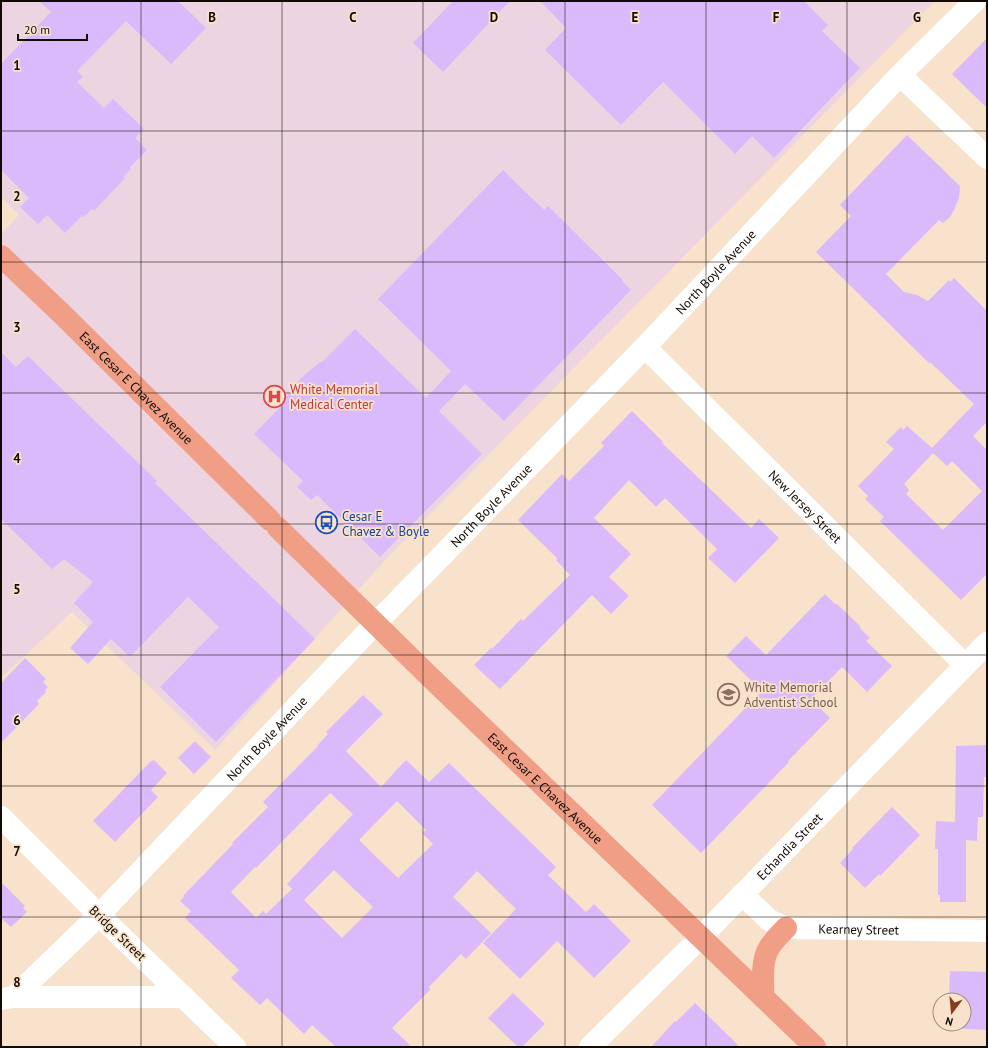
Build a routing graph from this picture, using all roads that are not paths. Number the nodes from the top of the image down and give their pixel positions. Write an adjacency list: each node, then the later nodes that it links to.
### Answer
1 (975, 1): 2 (street, North Boyle Avenue)
2 (900, 75): 3 (street); 5 (street, North Boyle Avenue)
3 (987, 158)
4 (1, 256): 6 (main road, East Cesar E Chavez Avenue)
5 (645, 347): 6 (street, North Boyle Avenue); 8 (street, New Jersey Street)
6 (375, 624): 11 (street, North Boyle Avenue); 14 (main road, East Cesar E Chavez Avenue)
7 (987, 643): 8 (street, Echandia Street)
8 (965, 665): 10 (street, Echandia Street)
9 (1, 817): 11 (street, Bridge Street)
10 (742, 894): 12 (street, Kearney Street); 14 (street, Echandia Street)
11 (99, 915): 15 (street, Bridge Street); 17 (street, North Boyle Avenue)
12 (786, 928): 13 (street, Kearney Street); 16 (main road)
13 (987, 930)
14 (701, 937): 16 (main road, East Cesar E Chavez Avenue); 19 (street, Echandia Street)
15 (184, 997): 17 (street); 18 (street, Bridge Street)
16 (763, 997): 20 (main road, East Cesar E Chavez Avenue)
17 (8, 998)
18 (235, 1047)
19 (590, 1047)
20 (815, 1047)

